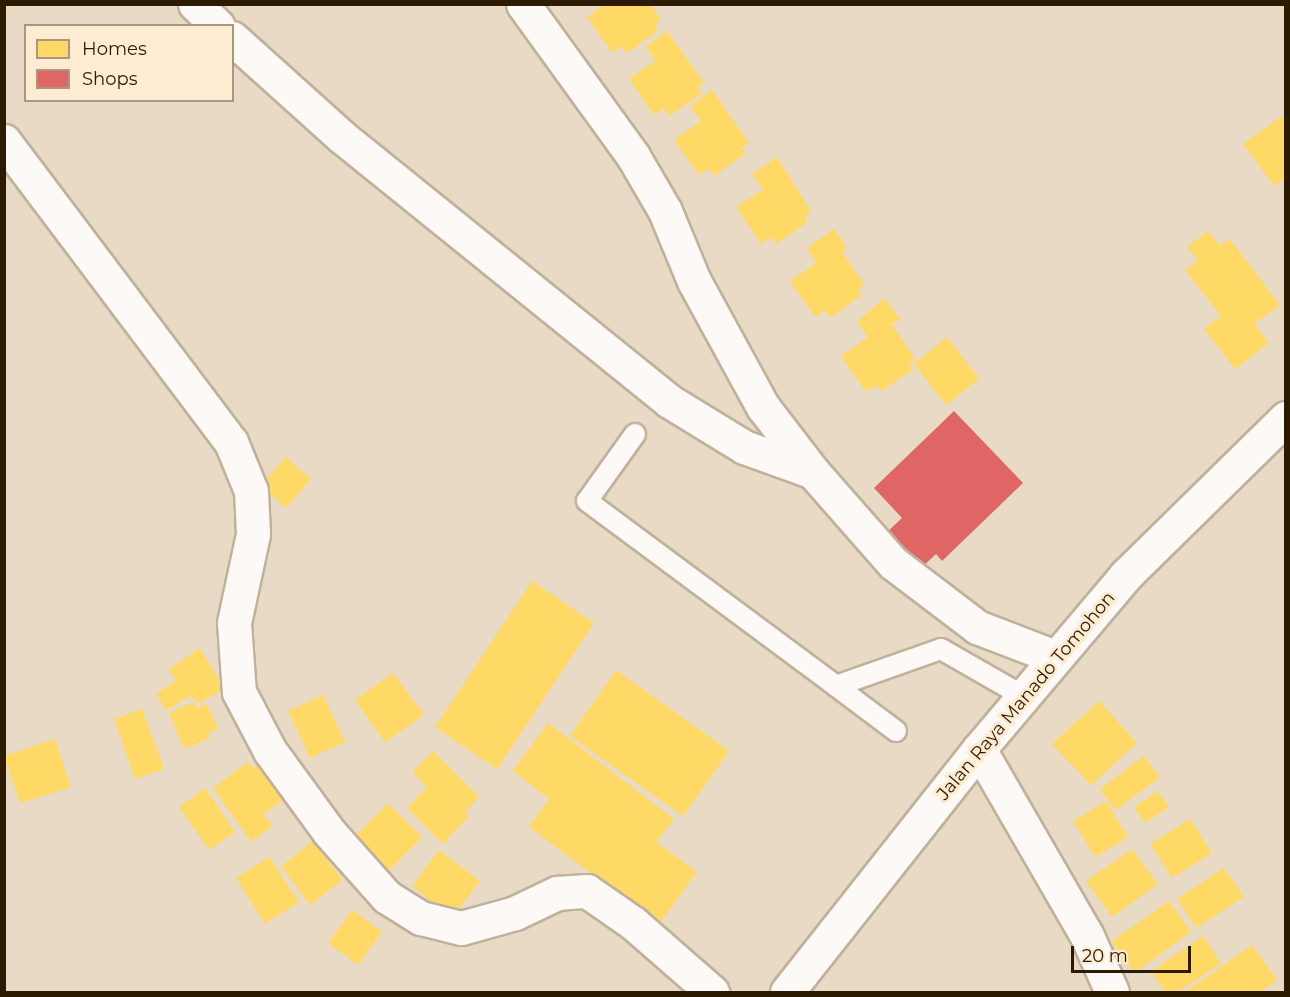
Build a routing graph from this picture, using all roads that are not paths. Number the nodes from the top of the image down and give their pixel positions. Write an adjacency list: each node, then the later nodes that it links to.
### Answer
1 (195, 4): 3 (main road)
2 (523, 4): 8 (main road)
3 (216, 24)
4 (234, 40): 8 (main road)
5 (4, 141): 14 (main road)
6 (1286, 418): 9 (main road, Jalan Raya Manado Tomohon)
7 (635, 434): 10 (lane)
8 (813, 472): 9 (main road)
9 (1055, 657): 11 (main road, Jalan Raya Manado Tomohon)
10 (836, 686): 11 (lane); 12 (lane)
11 (1023, 696): 13 (main road, Jalan Raya Manado Tomohon)
12 (896, 731)
13 (979, 749): 15 (main road, Jalan Raya Manado Tomohon); 16 (main road)
14 (712, 993)
15 (787, 993)
16 (1112, 993)

